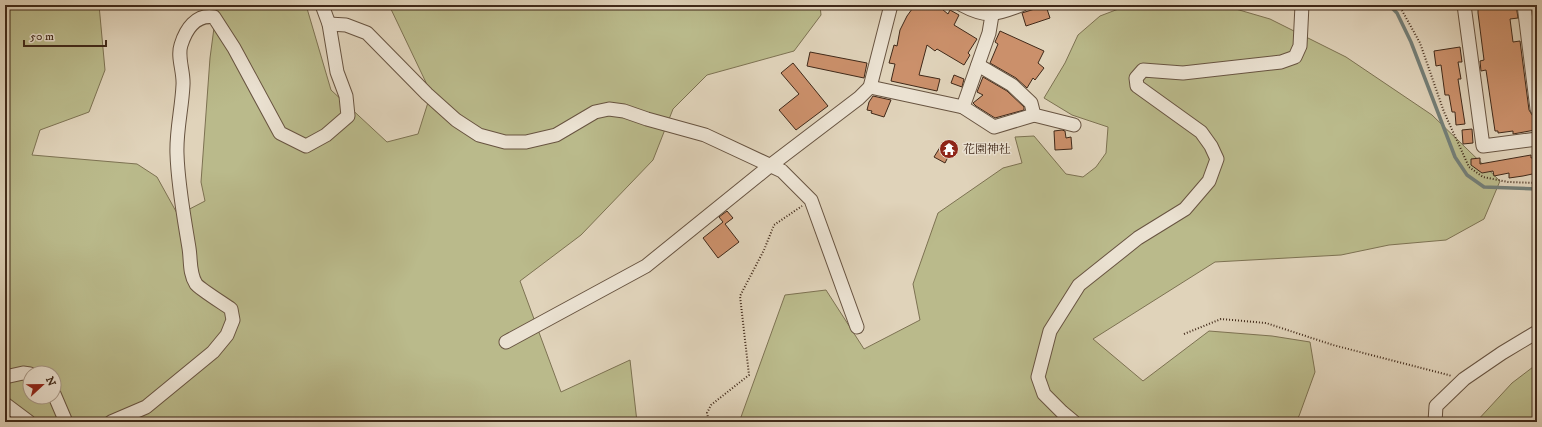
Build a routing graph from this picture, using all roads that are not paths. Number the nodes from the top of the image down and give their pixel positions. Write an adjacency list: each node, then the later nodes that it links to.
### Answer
1 (322, 5): 9 (street)
2 (891, 5): 11 (street)
3 (962, 5): 8 (street)
4 (1021, 5): 8 (street)
5 (1302, 5): 28 (street)
6 (1464, 5): 16 (street)
7 (1524, 5): 13 (street)
8 (992, 15): 10 (street)
9 (329, 24): 17 (street); 27 (street)
10 (978, 65): 12 (street); 14 (street)
11 (870, 87): 12 (street); 17 (street)
12 (963, 107): 14 (street)
13 (1537, 109)
14 (1034, 115): 15 (street)
15 (1074, 125)
16 (1537, 139)
17 (771, 165): 18 (street); 20 (street)
18 (857, 327)
19 (1537, 332): 29 (street)
20 (506, 342)
21 (22, 373): 22 (street)
22 (5, 377)
23 (5, 404): 25 (street)
24 (59, 405): 26 (street)
25 (28, 422)
26 (66, 422)
27 (111, 422)
28 (1074, 422)
29 (1435, 422)

